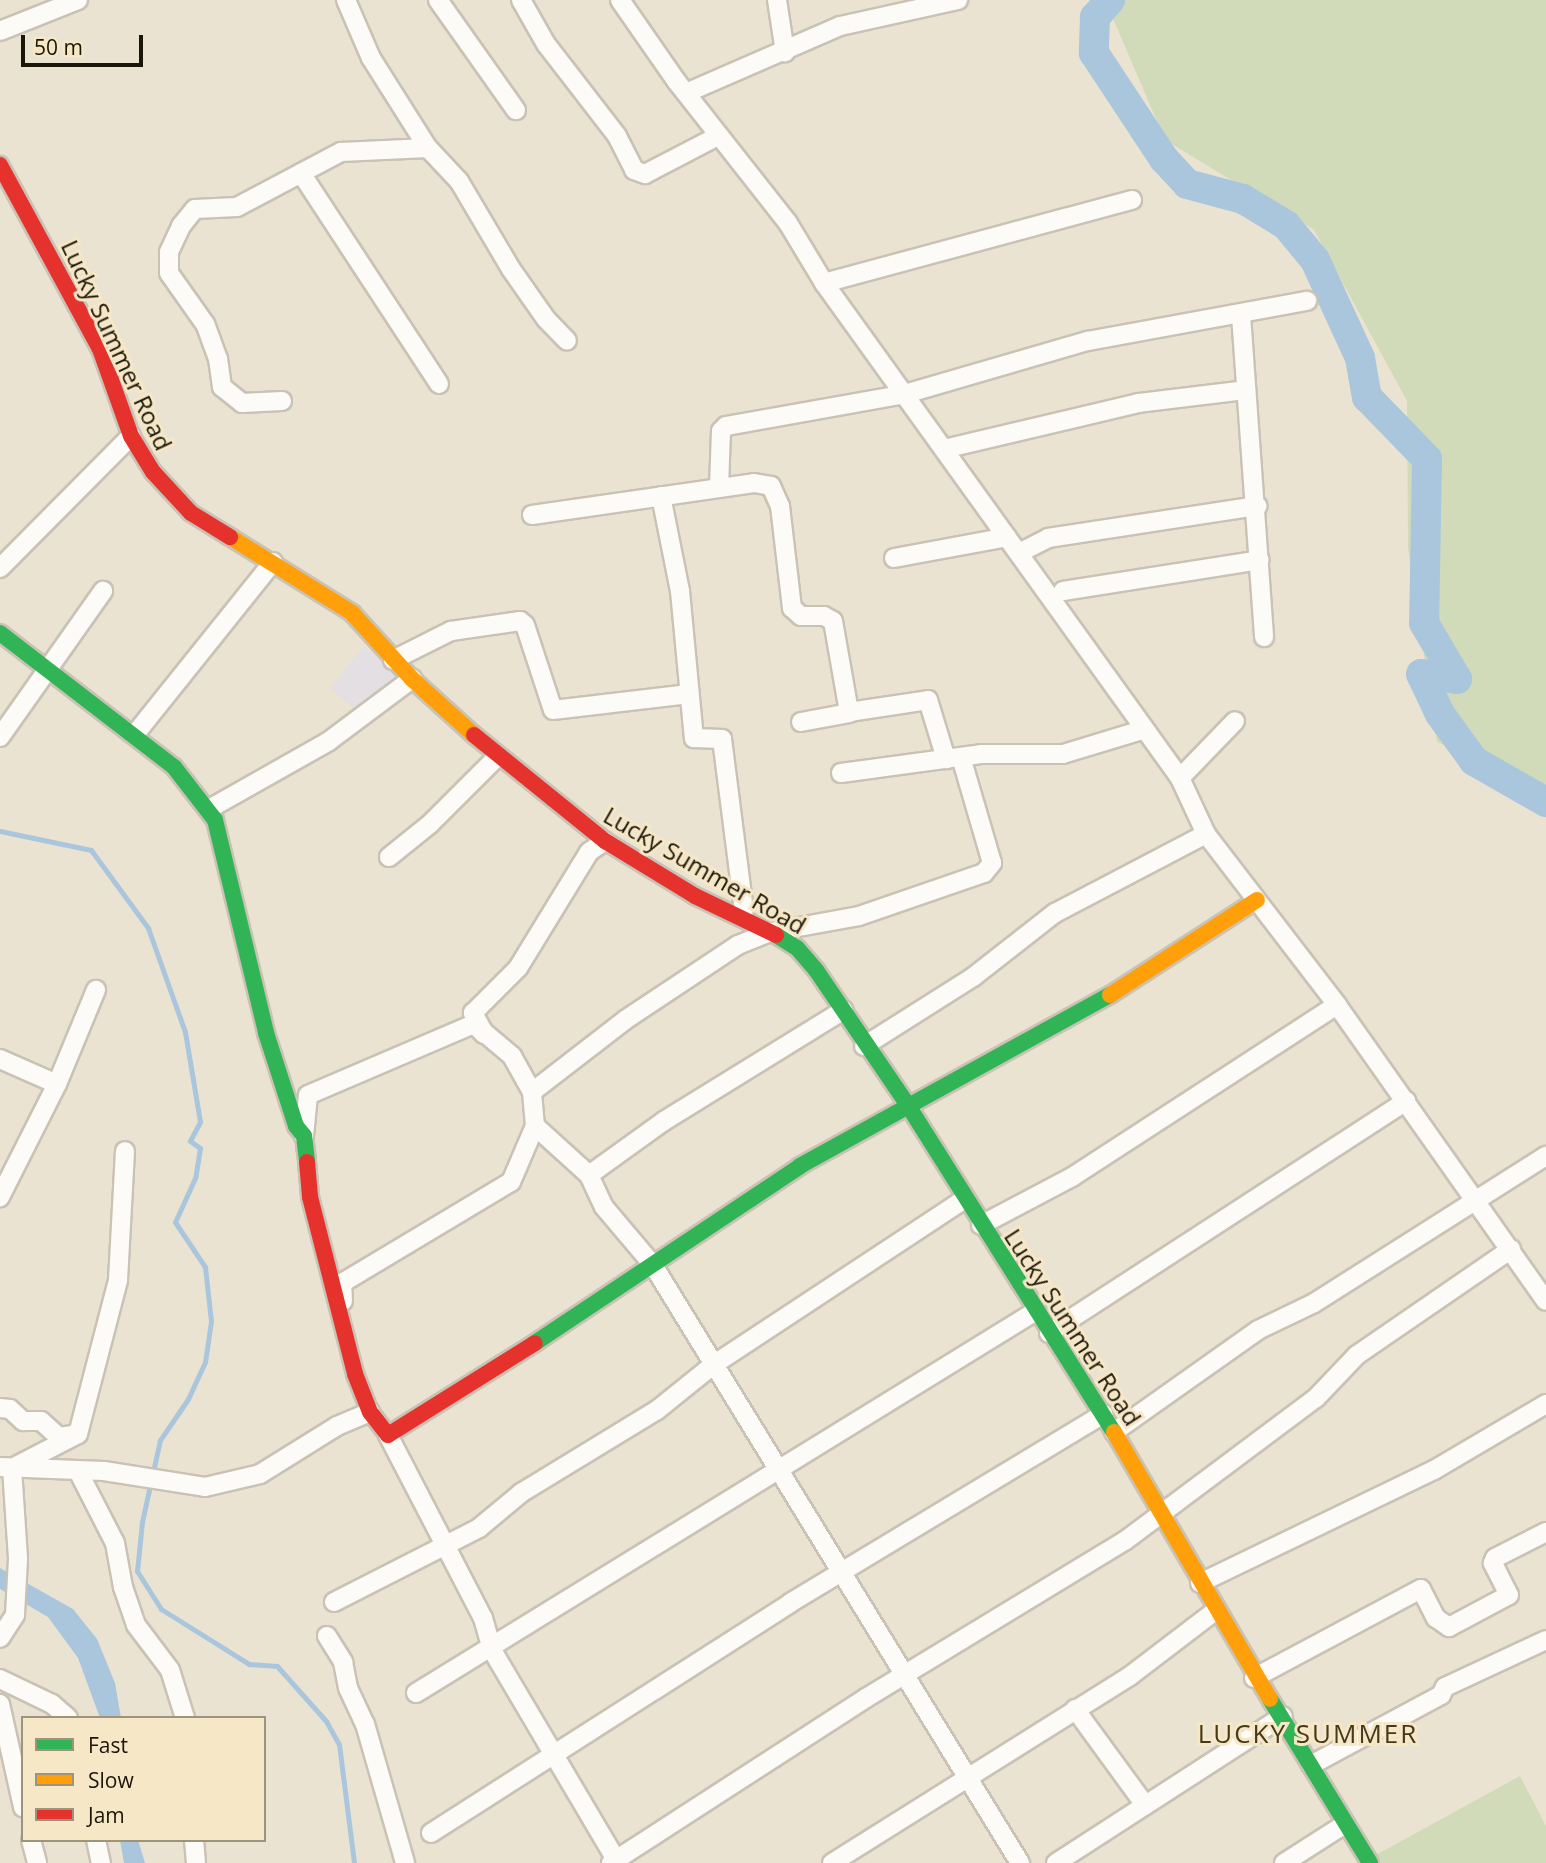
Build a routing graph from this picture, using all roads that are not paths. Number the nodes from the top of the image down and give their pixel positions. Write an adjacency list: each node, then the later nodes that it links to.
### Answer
1 (78, 0): 8 (street)
2 (346, 0): 13 (street)
3 (439, 0): 11 (street)
4 (521, 0): 12 (street)
5 (620, 0): 10 (street)
6 (777, 0): 9 (street)
7 (958, 0): 9 (street)
8 (0, 31)
9 (785, 52): 10 (street)
10 (686, 93): 12 (street)
11 (516, 110)
12 (718, 136): 17 (street)
13 (428, 148): 15 (street); 20 (street)
14 (0, 165): 25 (street, Lucky Summer Road)
15 (301, 173): 21 (street); 24 (street)
16 (1132, 200): 17 (street)
17 (824, 283): 23 (street)
18 (1307, 301): 19 (street)
19 (1241, 314): 23 (street); 29 (street)
20 (567, 341)
21 (439, 384)
22 (1246, 390): 26 (street)
23 (905, 394): 26 (street); 27 (street)
24 (282, 401)
25 (131, 436): 35 (street, Lucky Summer Road); 36 (street)
26 (944, 449): 31 (street)
27 (719, 488): 28 (street); 45 (street)
28 (661, 496): 30 (street); 44 (street)
29 (1258, 506): 32 (street); 34 (street)
30 (532, 514)
31 (1007, 537): 32 (street); 33 (street)
32 (1019, 553): 48 (street)
33 (894, 558)
34 (1260, 560): 38 (street); 40 (street)
35 (273, 562): 41 (street, Lucky Summer Road); 49 (street)
36 (0, 568)
37 (103, 591): 42 (street)
38 (1063, 591)
39 (0, 633): 42 (street)
40 (1264, 638)
41 (393, 660): 43 (street, Lucky Summer Road); 44 (street)
42 (49, 670): 49 (street); 50 (street)
43 (412, 679): 51 (street, Lucky Summer Road); 55 (street)
44 (689, 694): 60 (street)
45 (850, 713): 47 (street); 52 (street)
46 (1234, 721): 54 (street)
47 (801, 722)
48 (1142, 730): 52 (street); 54 (street)
49 (136, 733): 55 (street)
50 (0, 737)
51 (498, 756): 57 (street, Lucky Summer Road); 58 (street)
52 (953, 758): 53 (street); 61 (street)
53 (841, 774)
54 (1180, 778): 56 (street)
55 (208, 809): 73 (street)
56 (1206, 834): 59 (street); 66 (street)
57 (605, 841): 61 (street, Lucky Summer Road); 65 (street)
58 (389, 857)
59 (1257, 900): 63 (street); 71 (street)
60 (744, 911)
61 (771, 932): 64 (street, Lucky Summer Road); 69 (street)
62 (96, 990): 68 (street)
63 (1337, 1005): 70 (street); 80 (street)
64 (844, 1010): 66 (street, Lucky Summer Road); 76 (street)
65 (478, 1028): 69 (street); 73 (street)
66 (864, 1046): 71 (street, Lucky Summer Road)
67 (0, 1059): 68 (street)
68 (57, 1084): 77 (street)
69 (531, 1092): 72 (street)
70 (1406, 1101): 79 (street); 86 (street)
71 (909, 1107): 78 (street, Lucky Summer Road); 82 (street)
72 (535, 1126): 76 (street); 85 (street)
73 (304, 1136): 85 (street)
74 (125, 1151): 93 (street)
75 (1546, 1156): 79 (street)
76 (589, 1175): 82 (street)
77 (0, 1197)
78 (965, 1199): 80 (street, Lucky Summer Road); 87 (street)
79 (1478, 1200): 81 (street); 92 (street)
80 (981, 1225): 84 (street, Lucky Summer Road)
81 (1511, 1249): 83 (street); 98 (street)
82 (653, 1265): 87 (street); 94 (street)
83 (1546, 1301)
84 (1037, 1311): 86 (street, Lucky Summer Road); 97 (street)
85 (344, 1325): 90 (street)
86 (1049, 1334): 91 (street, Lucky Summer Road)
87 (713, 1365): 97 (street); 100 (street)
88 (1546, 1404): 102 (street)
89 (0, 1408): 93 (street)
90 (370, 1412): 94 (street); 96 (street)
91 (1103, 1414): 92 (street, Lucky Summer Road); 101 (street)
92 (1114, 1432): 98 (street, Lucky Summer Road)
93 (78, 1434): 95 (street)
94 (388, 1435): 100 (street)
95 (6, 1468): 96 (street); 106 (street)
96 (78, 1471): 116 (street)
97 (781, 1472): 101 (street); 108 (street)
98 (1163, 1515): 102 (street, Lucky Summer Road); 109 (street)
99 (1546, 1532): 110 (street)
100 (445, 1546): 103 (street); 108 (street)
101 (840, 1573): 109 (street); 119 (street)
102 (1200, 1583): 104 (street, Lucky Summer Road)
103 (334, 1602)
104 (1215, 1611): 110 (street, Lucky Summer Road); 114 (street)
105 (327, 1636): 133 (street)
106 (0, 1638)
107 (1546, 1640): 120 (street)
108 (492, 1650): 112 (street); 119 (street)
109 (906, 1676): 121 (street); 129 (street)
110 (1254, 1678): 117 (street, Lucky Summer Road)
111 (0, 1679): 115 (street)
112 (416, 1693)
113 (0, 1703): 118 (street)
114 (1075, 1709): 121 (street); 123 (street)
115 (66, 1716)
116 (184, 1716)
117 (1283, 1716): 120 (street, Lucky Summer Road); 123 (street)
118 (3, 1741): 122 (street)
119 (554, 1755): 125 (street); 129 (street)
120 (1311, 1765): 124 (street, Lucky Summer Road)
121 (964, 1776): 134 (street); 135 (street)
122 (21, 1800)
123 (1145, 1805): 136 (street)
124 (1345, 1824): 137 (street); 138 (street, Lucky Summer Road)
125 (430, 1833)
126 (32, 1842): 130 (street)
127 (96, 1842): 131 (street)
128 (194, 1842): 132 (street)
129 (615, 1862)
130 (37, 1863)
131 (101, 1863)
132 (196, 1863)
133 (405, 1863)
134 (832, 1863)
135 (1020, 1863)
136 (1056, 1863)
137 (1283, 1863)
138 (1370, 1863)

